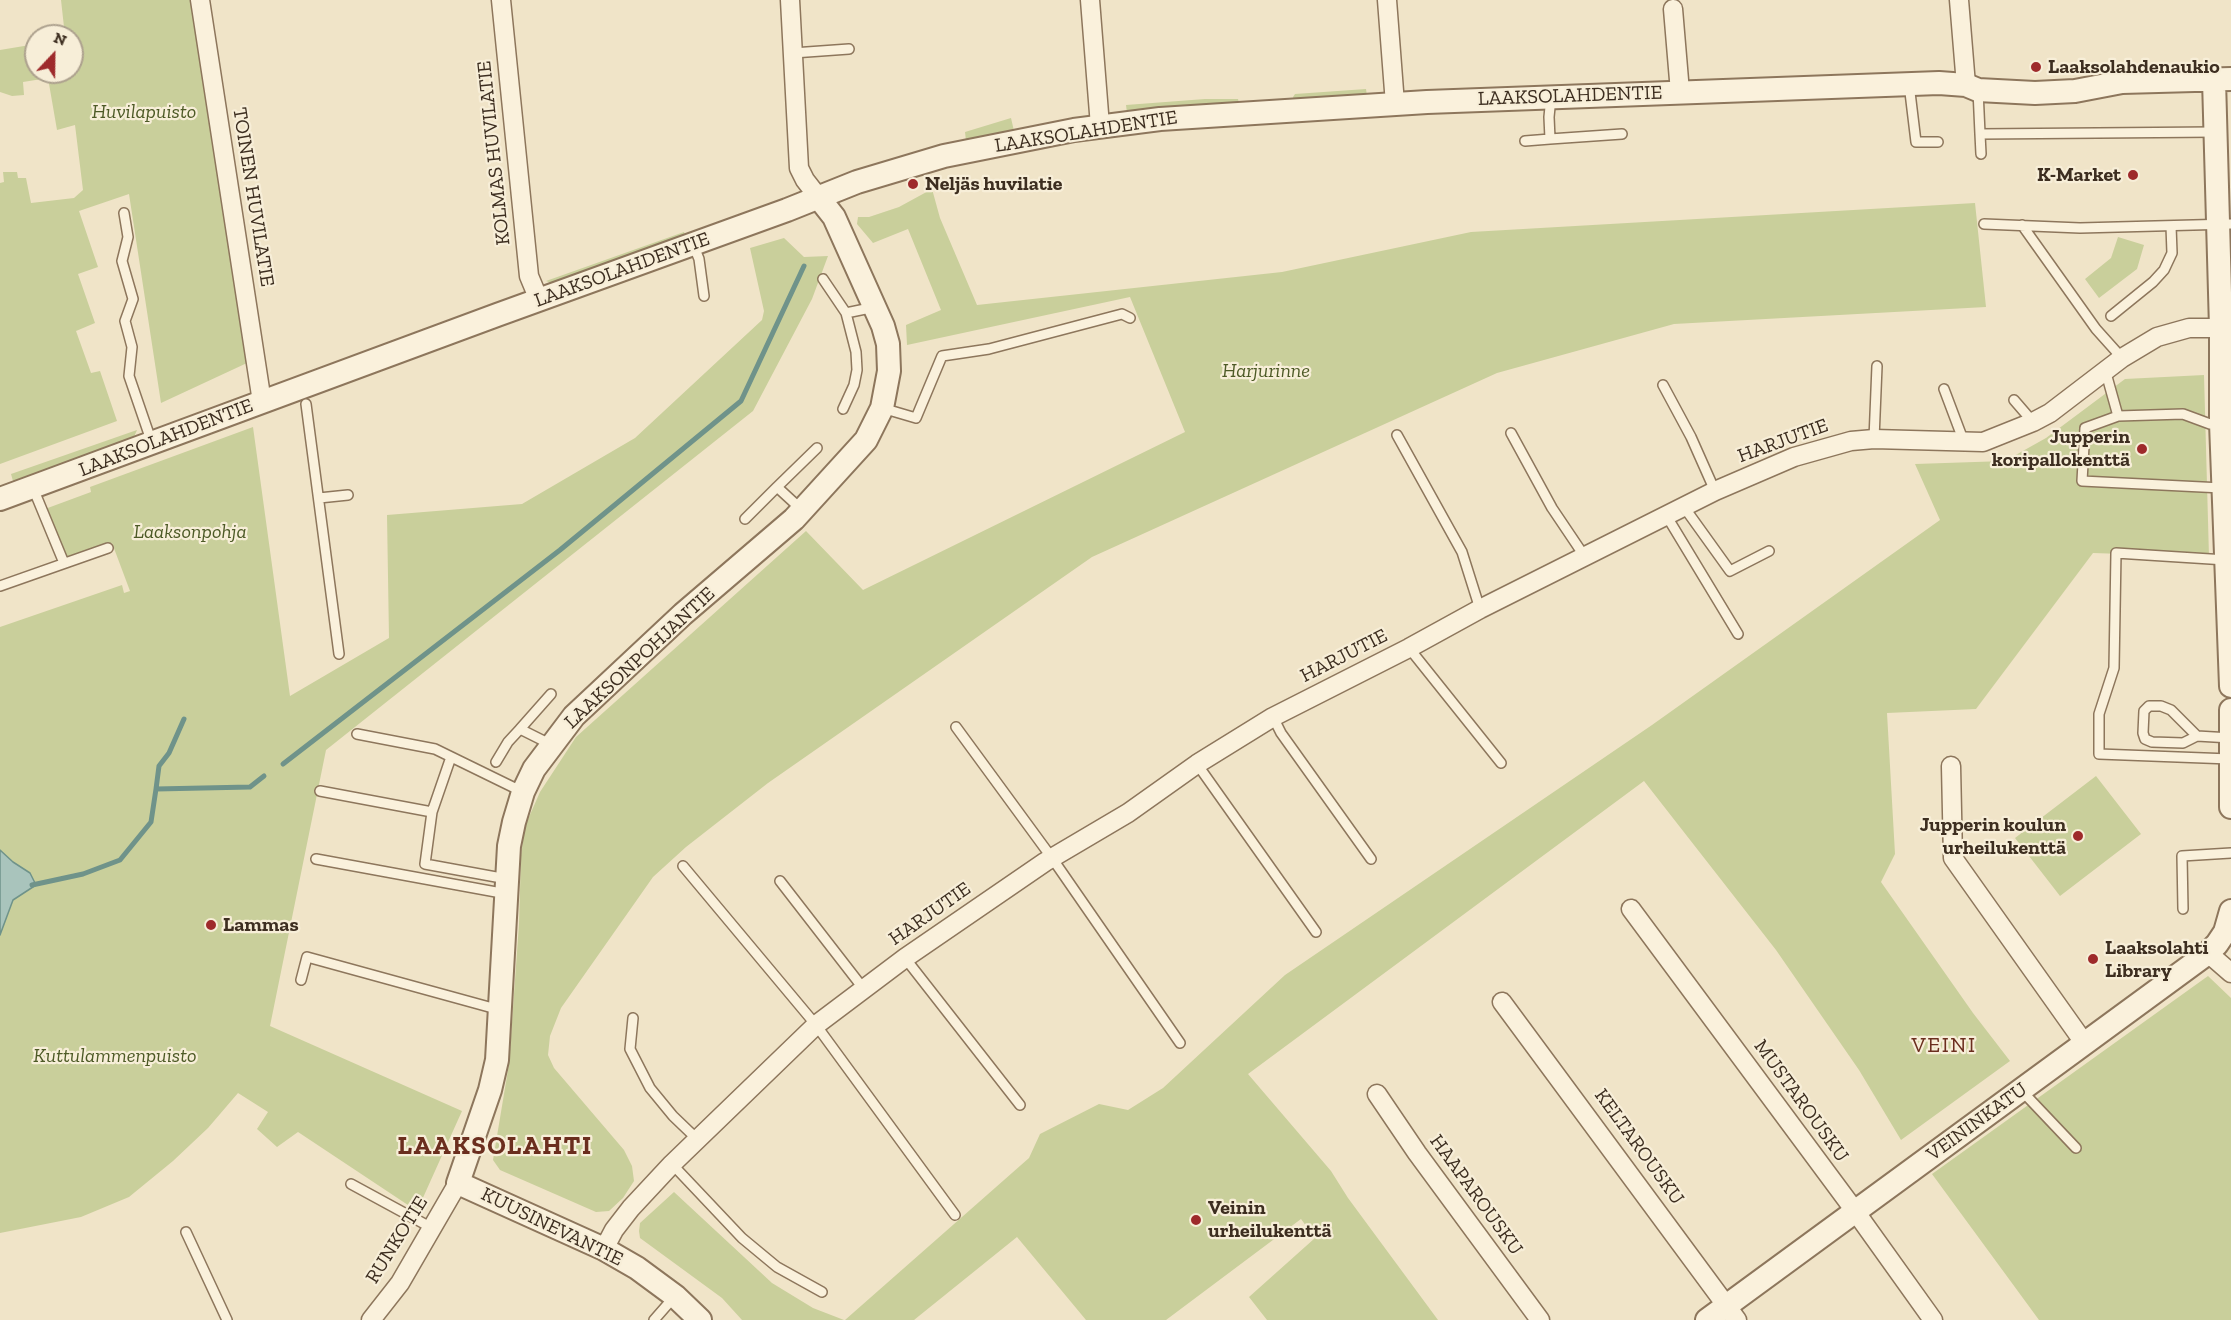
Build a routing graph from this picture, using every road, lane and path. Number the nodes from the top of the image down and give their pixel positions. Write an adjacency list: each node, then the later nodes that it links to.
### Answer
1 (200, 0): 46 (street, TOINEN HUVILATIE)
2 (501, 0): 34 (street, KOLMAS HUVILATIE)
3 (790, 0): 9 (street)
4 (1090, 0): 16 (street)
5 (1387, 0): 15 (street)
6 (1959, 0): 12 (street)
7 (1673, 5): 13 (street)
8 (849, 49): 9 (lane)
9 (793, 53): 24 (street)
10 (2222, 80): 12 (street, LAAKSOLAHDENTIE); 17 (street)
11 (1909, 84): 12 (street, LAAKSOLAHDENTIE); 13 (street, LAAKSOLAHDENTIE); 22 (lane)
12 (1972, 87): 19 (lane)
13 (1680, 92): 14 (street, LAAKSOLAHDENTIE)
14 (1551, 97): 15 (street, LAAKSOLAHDENTIE); 20 (lane)
15 (1395, 104): 16 (street, LAAKSOLAHDENTIE)
16 (1100, 126): 24 (street, LAAKSOLAHDENTIE)
17 (2215, 132): 19 (lane); 28 (street)
18 (1622, 134): 20 (lane)
19 (1980, 134): 23 (lane)
20 (1550, 139): 21 (lane)
21 (1525, 141)
22 (1938, 142)
23 (1981, 154)
24 (819, 198): 30 (street, LAAKSOLAHDENTIE); 35 (street, LAAKSONPOHJANTIE)
25 (124, 213): 57 (lane)
26 (1984, 224): 27 (lane)
27 (2022, 225): 29 (lane); 40 (lane)
28 (2224, 225): 29 (lane); 32 (street)
29 (2171, 226): 37 (lane)
30 (693, 244): 33 (lane); 34 (street, LAAKSOLAHDENTIE)
31 (823, 279): 36 (lane)
32 (2225, 287): 39 (street)
33 (704, 297)
34 (538, 300): 46 (street, LAAKSOLAHDENTIE)
35 (875, 307): 36 (lane); 48 (street, LAAKSONPOHJANTIE)
36 (846, 313): 49 (lane)
37 (2111, 316)
38 (1130, 318): 48 (lane)
39 (2221, 328): 40 (street, HARJUTIE); 52 (street)
40 (2122, 358): 42 (street, HARJUTIE)
41 (1877, 366): 55 (lane)
42 (2106, 373): 50 (lane); 51 (street, HARJUTIE)
43 (1663, 385): 62 (lane)
44 (1944, 389): 56 (lane)
45 (2014, 400): 51 (lane)
46 (262, 402): 57 (street, LAAKSOLAHDENTIE)
47 (306, 404): 64 (lane)
48 (882, 408): 67 (street, LAAKSONPOHJANTIE)
49 (843, 409)
50 (2118, 416): 52 (lane); 61 (lane)
51 (2033, 422): 56 (street, HARJUTIE)
52 (2221, 423): 61 (street)
53 (1511, 433): 72 (lane)
54 (1397, 435): 76 (lane)
55 (1874, 439): 56 (street, HARJUTIE); 62 (street, HARJUTIE)
56 (1964, 442)
57 (152, 443): 60 (street, LAAKSOLAHDENTIE)
58 (818, 448): 59 (lane)
59 (777, 487): 67 (lane); 69 (lane)
60 (33, 488): 65 (street, LAAKSOLAHDENTIE); 74 (lane)
61 (2223, 488): 73 (street)
62 (1715, 491): 66 (street, HARJUTIE)
63 (348, 495): 64 (lane)
64 (319, 498): 79 (lane)
65 (0, 499)
66 (1684, 507): 68 (street, HARJUTIE); 71 (lane)
67 (802, 510): 89 (street, LAAKSONPOHJANTIE)
68 (1666, 515): 72 (street, HARJUTIE); 77 (lane)
69 (745, 519)
70 (108, 548): 74 (lane)
71 (1769, 551)
72 (1585, 557): 76 (street, HARJUTIE)
73 (2226, 560): 80 (street); 95 (lane)
74 (64, 563): 75 (lane)
75 (0, 586)
76 (1480, 609): 78 (street, HARJUTIE)
77 (1738, 634)
78 (1409, 648): 83 (street, HARJUTIE); 92 (lane)
79 (339, 654)
80 (2231, 686)
81 (551, 694): 85 (lane)
82 (2231, 710): 88 (street)
83 (1273, 717): 93 (street, HARJUTIE); 103 (lane)
84 (956, 727): 101 (lane)
85 (520, 729): 89 (lane); 91 (lane)
86 (357, 734): 90 (lane)
87 (2197, 736): 87 (lane); 88 (lane)
88 (2231, 738): 95 (street)
89 (552, 745): 97 (street, LAAKSONPOHJANTIE)
90 (451, 757): 97 (lane); 99 (lane)
91 (496, 762)
92 (1501, 763)
93 (1197, 764): 101 (street, HARJUTIE); 110 (lane)
94 (1951, 766): 121 (street)
95 (2230, 770): 98 (street)
96 (320, 791): 99 (lane)
97 (523, 792): 106 (street, LAAKSONPOHJANTIE)
98 (2231, 807)
99 (432, 812): 106 (lane)
100 (2231, 854): 108 (lane)
101 (1052, 858): 112 (street, HARJUTIE); 120 (lane)
102 (316, 859): 106 (lane)
103 (1371, 859)
104 (683, 866): 119 (lane)
105 (780, 881): 115 (lane)
106 (507, 886): 117 (street, LAAKSONPOHJANTIE)
107 (1631, 909): 130 (street, MUSTAROUSKU)
108 (2183, 909)
109 (2231, 911): 111 (street, VEININKATU)
110 (1316, 932)
111 (2208, 953): 113 (street); 121 (street, VEININKATU)
112 (905, 958): 115 (street, HARJUTIE); 124 (lane)
113 (2231, 973)
114 (301, 980): 117 (lane)
115 (863, 988): 119 (street, HARJUTIE)
116 (1503, 1002): 137 (street, KELTAROUSKU)
117 (500, 1010): 128 (street, LAAKSONPOHJANTIE)
118 (633, 1018): 125 (lane)
119 (816, 1025): 125 (street, HARJUTIE); 131 (lane)
120 (1180, 1043)
121 (2085, 1044): 122 (street, VEININKATU)
122 (2021, 1090): 126 (lane); 130 (street, VEININKATU)
123 (1377, 1094): 142 (street, HAAPAROUSKU)
124 (1020, 1105)
125 (698, 1140): 127 (street, HARJUTIE)
126 (2076, 1148)
127 (672, 1164): 134 (street, HARJUTIE); 135 (lane)
128 (458, 1183): 132 (street, RUNKOTIE); 134 (street, KUUSINEVANTIE)
129 (351, 1184): 132 (lane)
130 (1855, 1211): 137 (street, VEININKATU); 144 (street, MUSTAROUSKU)
131 (955, 1215)
132 (432, 1228): 139 (street, RUNKOTIE)
133 (186, 1232): 138 (lane)
134 (604, 1249): 136 (street, KUUSINEVANTIE)
135 (822, 1292)
136 (675, 1296): 140 (lane); 141 (street, KUUSINEVANTIE)
137 (1732, 1313): 143 (street, VEININKATU)
138 (227, 1320)
139 (371, 1320)
140 (654, 1320)
141 (700, 1320)
142 (1540, 1320)
143 (1707, 1320)
144 (1933, 1320)

